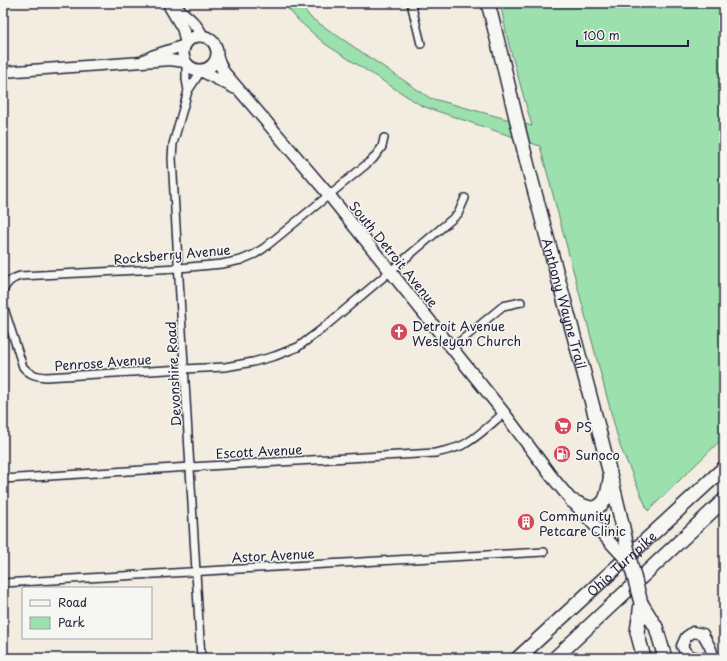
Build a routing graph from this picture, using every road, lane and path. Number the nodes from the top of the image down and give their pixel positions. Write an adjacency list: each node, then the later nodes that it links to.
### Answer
1 (169, 3): 4 (main road, South Detroit Avenue); 5 (main road, South Detroit Avenue)
2 (411, 3): 6 (street)
3 (488, 3): 27 (highway, Anthony Wayne Trail)
4 (202, 36): 5 (main road); 7 (main road, South Detroit Avenue)
5 (186, 44): 8 (main road); 9 (main road, South Detroit Avenue)
6 (421, 44)
7 (217, 57): 10 (main road); 13 (main road, South Detroit Avenue)
8 (140, 63): 9 (main road); 11 (main road)
9 (186, 63): 10 (main road, South Detroit Avenue); 12 (street, Devonshire Road)
10 (201, 71): 12 (street, Devonshire Road); 13 (main road, South Detroit Avenue)
11 (3, 72)
12 (188, 90): 17 (street, Devonshire Road)
13 (240, 92): 15 (main road, South Detroit Avenue)
14 (384, 138): 15 (street, Rocksberry Avenue)
15 (329, 195): 17 (street, Rocksberry Avenue); 18 (main road, South Detroit Avenue)
16 (465, 198): 18 (street, Penrose Avenue)
17 (179, 268): 19 (street, Rocksberry Avenue); 23 (street, Devonshire Road)
18 (391, 272): 22 (main road, South Detroit Avenue); 23 (street, Penrose Avenue)
19 (3, 291)
20 (521, 302): 22 (street)
21 (3, 305): 23 (street, Penrose Avenue)
22 (452, 348): 24 (main road, South Detroit Avenue)
23 (184, 368): 25 (street, Devonshire Road)
24 (504, 413): 25 (street, Escott Avenue); 30 (main road, South Detroit Avenue)
25 (190, 468): 28 (street, Escott Avenue); 33 (street, Devonshire Road)
26 (724, 468): 37 (highway, Ohio Turnpike)
27 (611, 475): 30 (highway); 32 (highway, Anthony Wayne Trail, bridge)
28 (3, 480)
29 (724, 500): 38 (highway, Ohio Turnpike)
30 (572, 501): 32 (main road, South Detroit Avenue, bridge)
31 (544, 552): 33 (street, Astor Avenue)
32 (631, 565): 35 (highway, Anthony Wayne Trail, bridge)
33 (196, 572): 34 (street, Astor Avenue); 36 (street, Devonshire Road)
34 (3, 583)
35 (641, 603): 39 (highway, Anthony Wayne Trail); 40 (highway, Anthony Wayne Trail)
36 (201, 658)
37 (518, 658)
38 (555, 658)
39 (644, 658)
40 (665, 658)
41 (701, 658): 42 (main road)
42 (714, 658)

